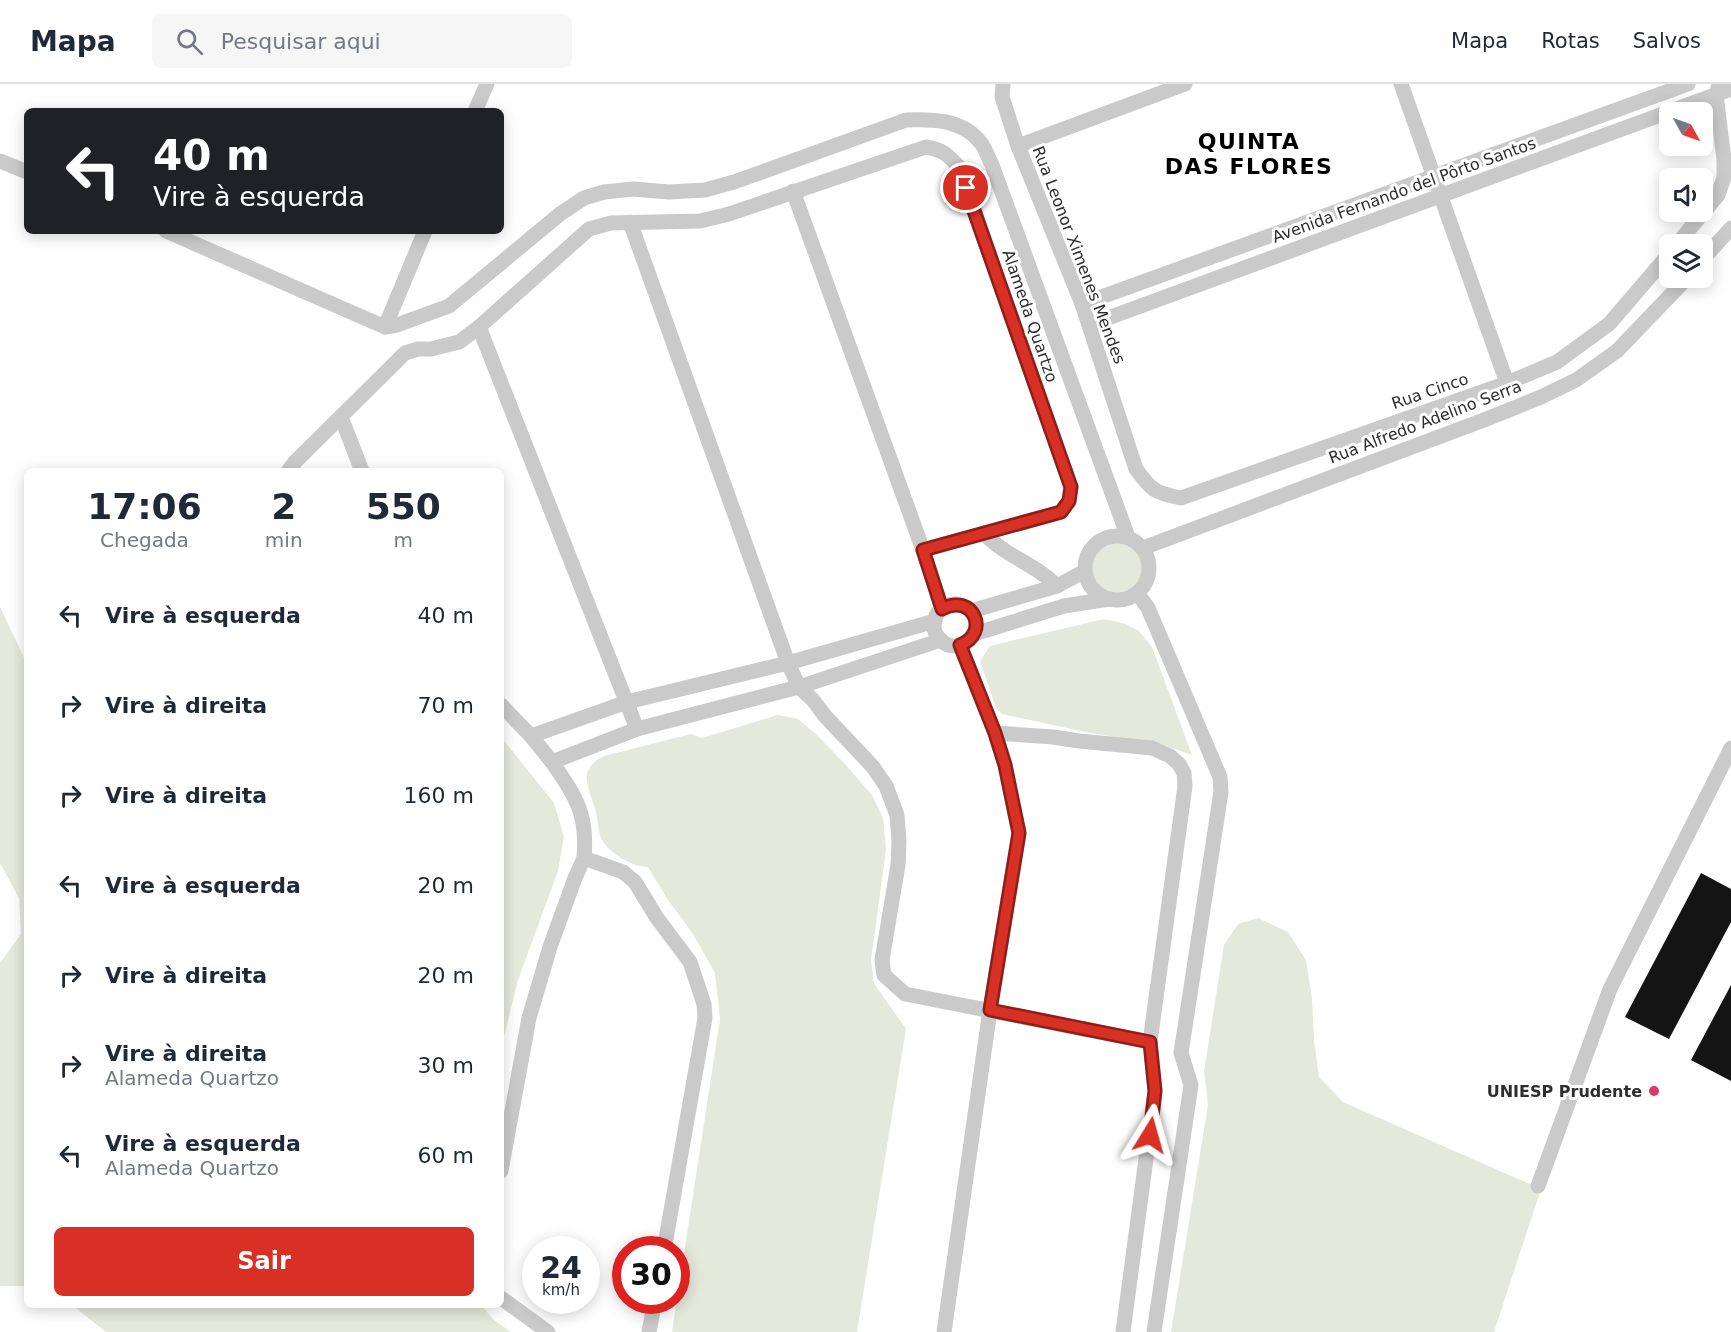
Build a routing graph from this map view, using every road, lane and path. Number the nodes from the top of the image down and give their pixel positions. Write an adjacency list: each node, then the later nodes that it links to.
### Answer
1 (486, 84): 8 (street)
2 (1002, 84): 9 (street, Rua Leonor Ximenes Mendes)
3 (1185, 84): 9 (street)
4 (1401, 84): 12 (street)
5 (1688, 84): 12 (street, Avenida Fernando del Pôrto Santos)
6 (1731, 89): 7 (street, Avenida Fernando del Pôrto Santos)
7 (1717, 90): 14 (street, Avenida Fernando del Pôrto Santos); 19 (street)
8 (476, 108)
9 (1018, 146): 23 (street, Rua Leonor Ximenes Mendes)
10 (0, 161): 11 (street)
11 (24, 171)
12 (1434, 175): 14 (street); 23 (street, Avenida Fernando del Pôrto Santos)
13 (793, 191): 15 (street); 32 (street, Alameda Quartzo); 35 (street)
14 (1441, 195): 24 (street, Avenida Fernando del Pôrto Santos); 27 (street)
15 (630, 222): 26 (street); 45 (street)
16 (1731, 228): 20 (street)
17 (173, 234): 25 (street)
18 (424, 234): 25 (street)
19 (1686, 234)
20 (1713, 248)
21 (1659, 266): 27 (street, Rua Cinco)
22 (1677, 288): 34 (street, Rua Alfredo Adelino Serra)
23 (1082, 304): 24 (street, Rua Leonor Ximenes Mendes)
24 (1089, 325): 31 (street, Rua Leonor Ximenes Mendes)
25 (385, 327): 33 (street)
26 (479, 327): 28 (street); 47 (street)
27 (1507, 383): 31 (street, Rua Cinco)
28 (341, 417): 29 (street); 30 (street)
29 (290, 468)
30 (361, 468)
31 (1165, 495)
32 (984, 533): 35 (street, Alameda Quartzo); 37 (street)
33 (1128, 537): 34 (street); 36 (street)
34 (1143, 548): 38 (street)
35 (923, 550): 41 (street)
36 (1085, 571): 37 (street); 39 (street)
37 (1057, 586): 40 (street)
38 (1137, 593): 39 (street); 66 (street)
39 (1109, 599): 42 (street)
40 (971, 611): 41 (street); 42 (street)
41 (938, 615): 43 (street); 45 (street)
42 (974, 634): 44 (street)
43 (941, 640): 44 (street); 46 (street)
44 (960, 645): 50 (street)
45 (788, 663): 46 (street); 47 (street)
46 (800, 687): 49 (street); 55 (street)
47 (627, 702): 49 (street); 51 (street)
48 (504, 708): 51 (street)
49 (637, 729): 53 (street)
50 (995, 733): 55 (street); 56 (street)
51 (531, 736): 53 (street)
52 (1731, 748): 58 (street)
53 (552, 762): 54 (street)
54 (584, 858): 57 (street); 59 (street)
55 (990, 1010): 56 (street); 64 (street)
56 (1150, 1042): 65 (street)
57 (504, 1154)
58 (1538, 1186)
59 (666, 1236)
60 (504, 1300): 62 (street)
61 (652, 1314): 63 (street)
62 (548, 1332)
63 (649, 1332)
64 (944, 1332)
65 (1123, 1332)
66 (1154, 1332)

